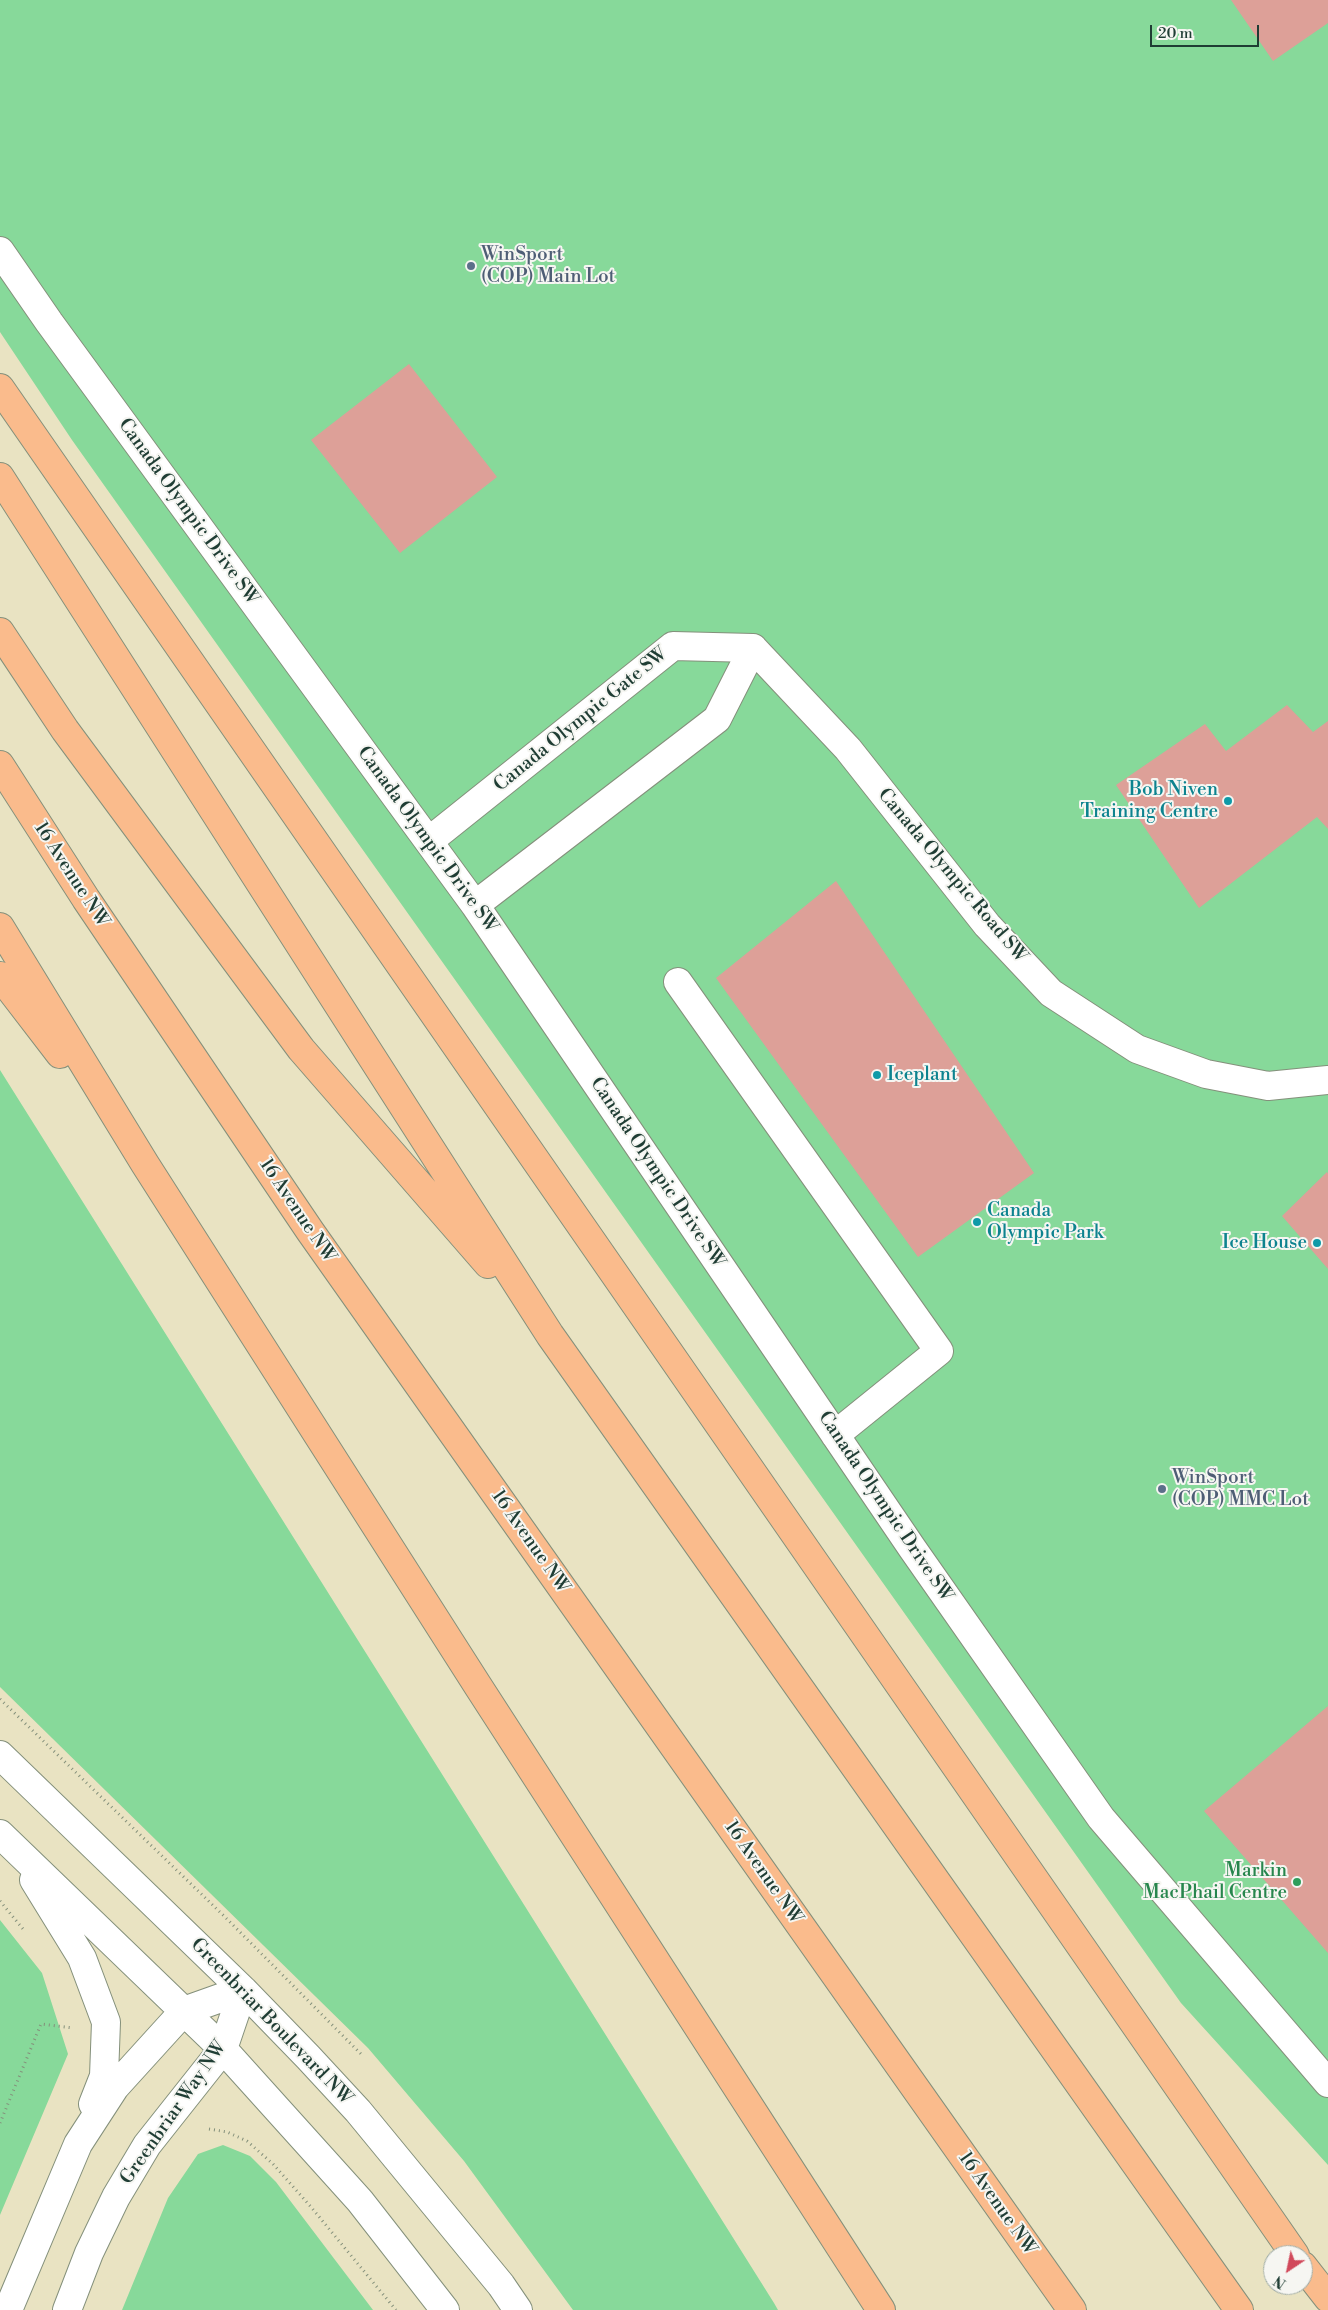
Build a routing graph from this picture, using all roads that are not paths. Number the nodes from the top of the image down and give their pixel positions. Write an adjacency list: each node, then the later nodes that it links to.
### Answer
1 (0, 251): 7 (street, Canada Olympic Drive SW)
2 (0, 388): 23 (highway)
3 (0, 477): 14 (highway)
4 (0, 632): 14 (highway)
5 (754, 648): 7 (street, Canada Olympic Gate SW); 8 (street); 12 (street, Canada Olympic Road SW)
6 (0, 765): 31 (highway, 16 Avenue NW)
7 (429, 841): 8 (street, Canada Olympic Drive SW)
8 (475, 905): 15 (street, Canada Olympic Drive SW)
9 (0, 927): 13 (highway)
10 (0, 976): 13 (highway)
11 (678, 982): 15 (street)
12 (1328, 1080)
13 (145, 1164): 30 (highway)
14 (550, 1335): 32 (highway)
15 (835, 1435): 21 (street, Canada Olympic Drive SW)
16 (0, 1755): 18 (street, Greenbriar Boulevard NW)
17 (7, 1840): 19 (street); 22 (street)
18 (243, 1990): 19 (street); 20 (street, Greenbriar Way NW); 29 (street, Greenbriar Boulevard NW)
19 (184, 2011): 20 (street); 22 (street)
20 (223, 2049): 27 (street, Greenbriar Way NW); 28 (street)
21 (1328, 2083)
22 (78, 2144): 26 (street)
23 (1288, 2245)
24 (1313, 2279): 25 (highway)
25 (1328, 2298)
26 (8, 2310)
27 (67, 2310)
28 (445, 2310)
29 (518, 2310)
30 (881, 2310)
31 (1072, 2310)
32 (1239, 2310)

